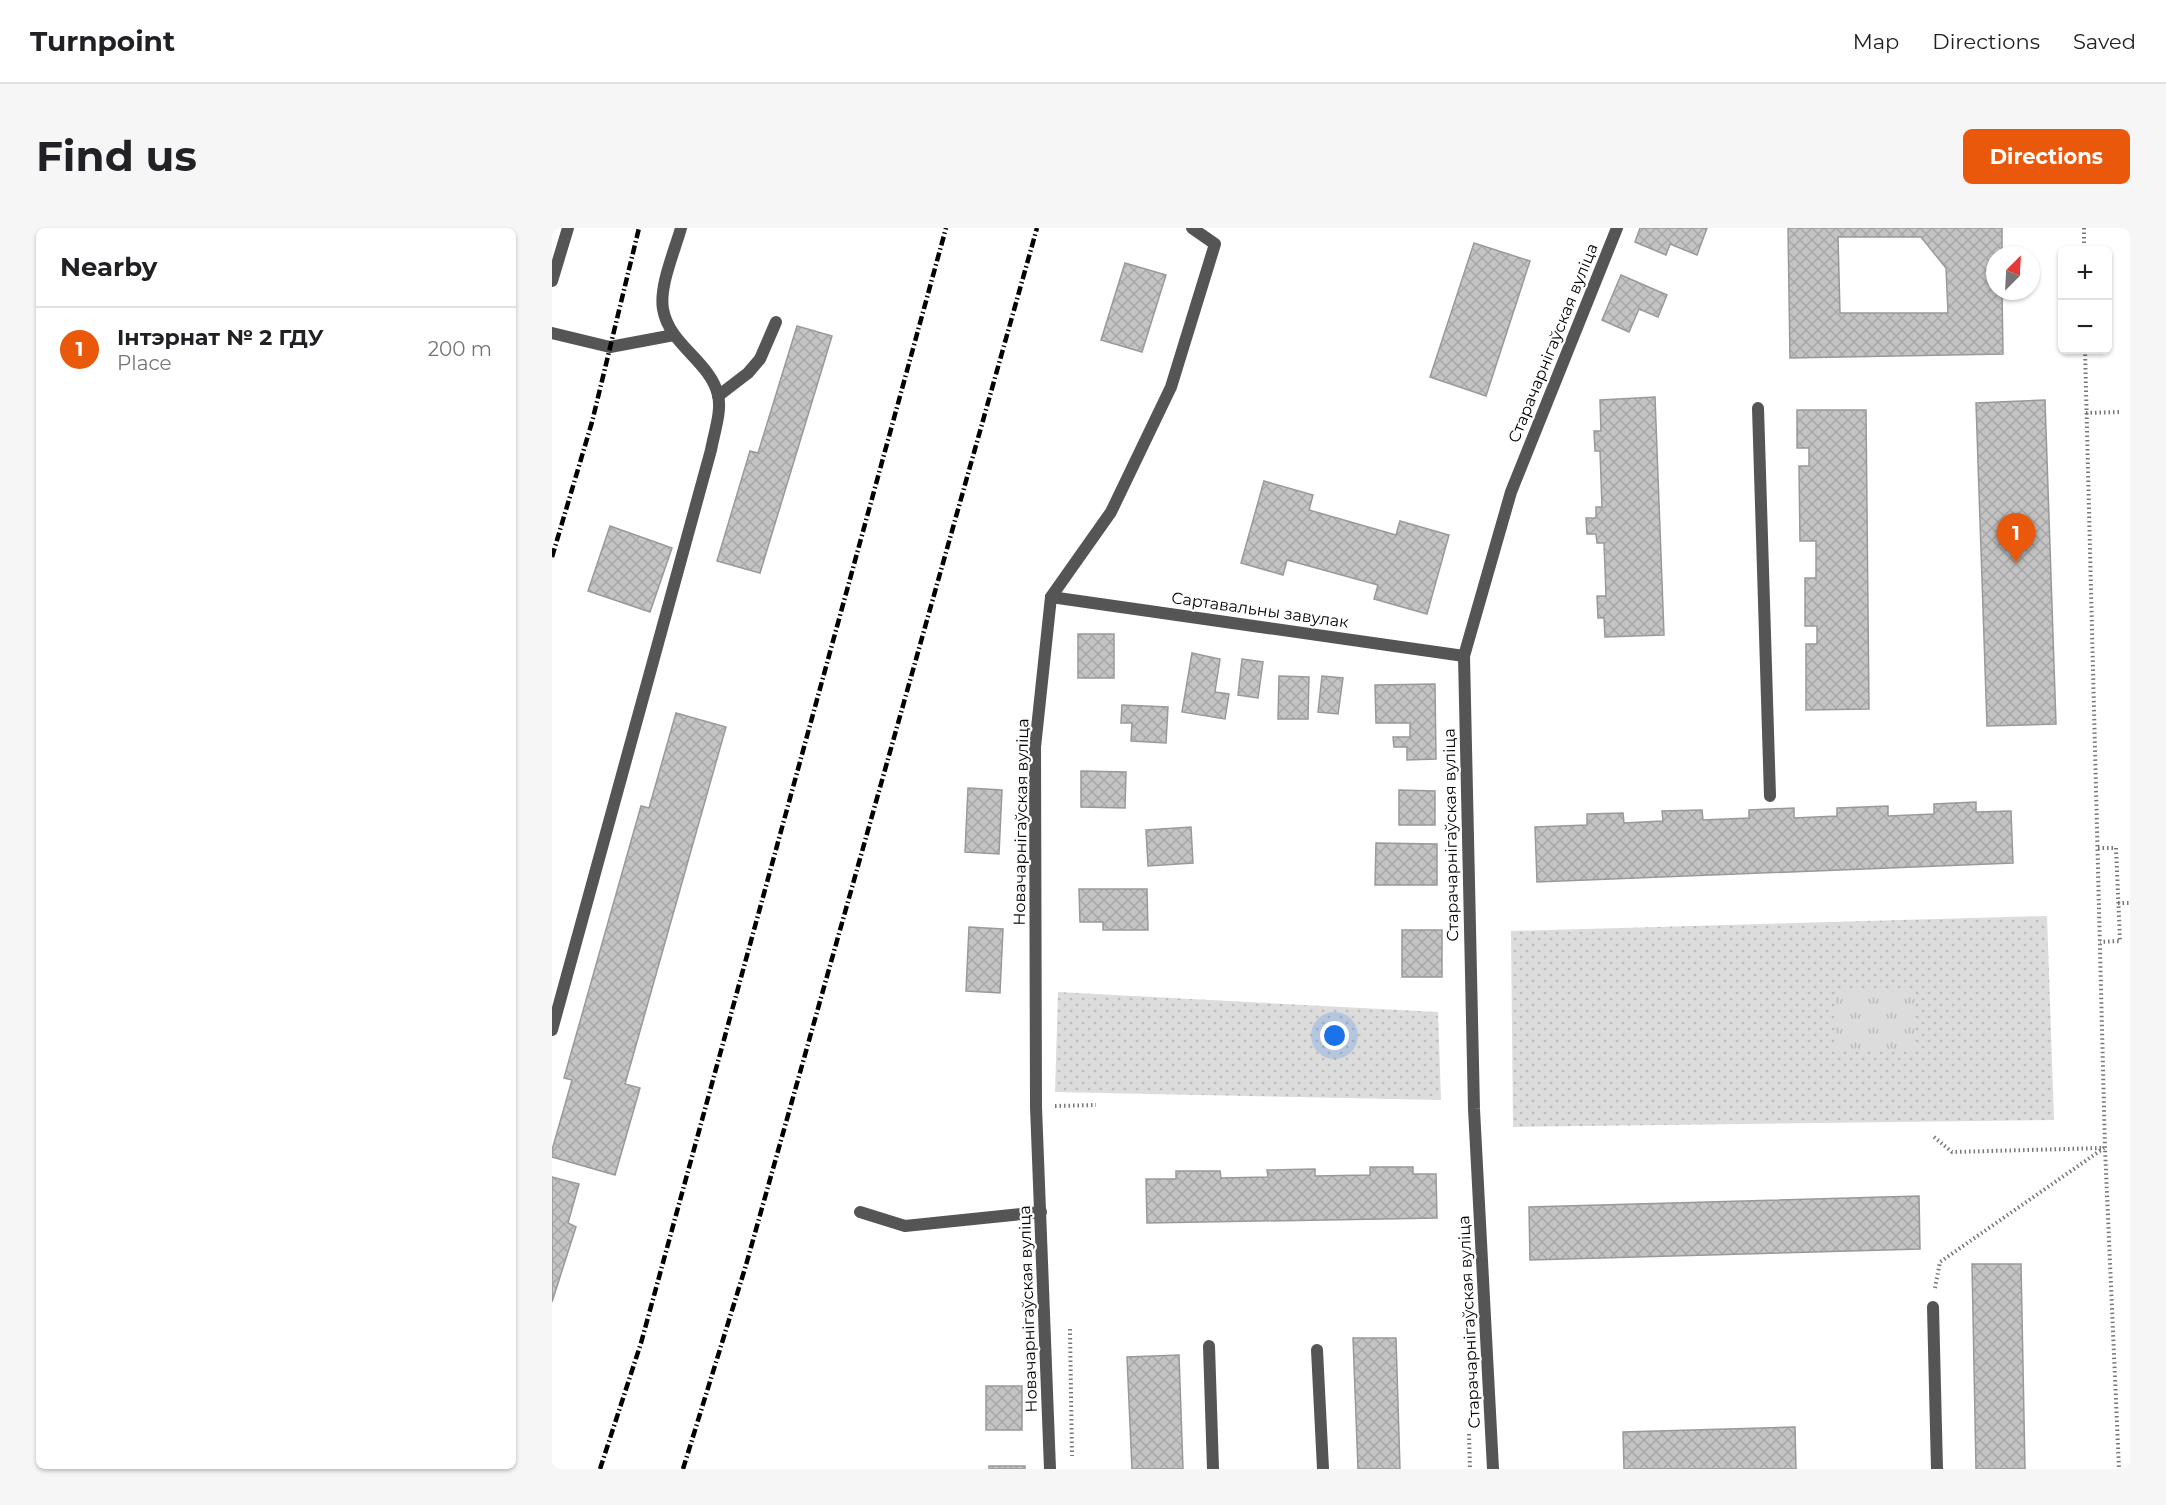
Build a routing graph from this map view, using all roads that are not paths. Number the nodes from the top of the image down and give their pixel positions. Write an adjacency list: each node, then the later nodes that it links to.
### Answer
1 (568, 228): 5 (street)
2 (681, 228): 8 (street)
3 (1192, 228): 11 (street, Новачарнігаўская вуліца)
4 (1617, 228): 12 (street, Старачарнігаўская вуліца)
5 (552, 281)
6 (776, 322): 9 (street)
7 (552, 333): 8 (street)
8 (674, 335): 9 (street)
9 (718, 396): 14 (street)
10 (1758, 408): 13 (street)
11 (1051, 597): 12 (street, Сартавальны завулак); 16 (street, Новачарнігаўская вуліца)
12 (1464, 656): 23 (street, Старачарнігаўская вуліца)
13 (1770, 796)
14 (552, 1030)
15 (860, 1212): 16 (street)
16 (1041, 1212): 20 (street, Новачарнігаўская вуліца)
17 (1932, 1306): 24 (street)
18 (1209, 1346): 21 (street)
19 (1317, 1350): 22 (street)
20 (1050, 1469)
21 (1213, 1469)
22 (1323, 1469)
23 (1493, 1469)
24 (1937, 1469)

